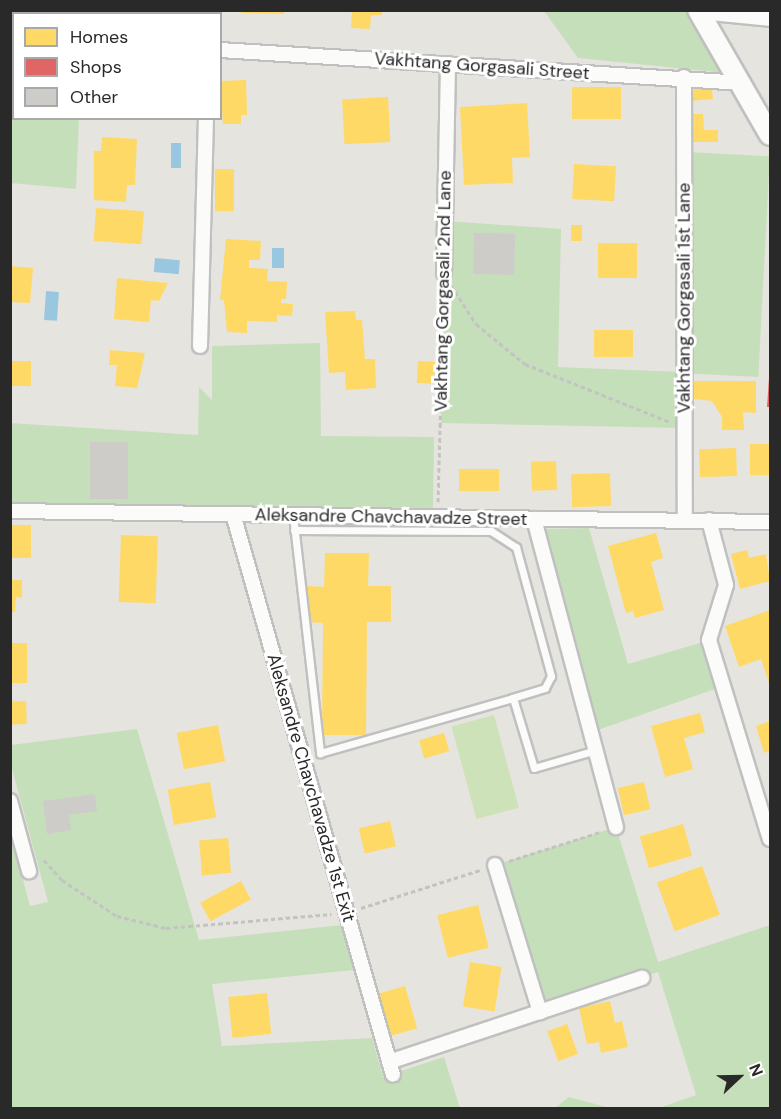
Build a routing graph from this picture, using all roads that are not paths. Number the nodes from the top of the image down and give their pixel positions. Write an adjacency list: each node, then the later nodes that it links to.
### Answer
1 (699, 11): 2 (street); 6 (street)
2 (771, 19)
3 (222, 50): 4 (street, Vakhtang Gorgasali Street)
4 (448, 64): 5 (street, Vakhtang Gorgasali Street); 9 (street, Vakhtang Gorgasali 2nd Lane)
5 (684, 77): 6 (street, Vakhtang Gorgasali Street); 15 (street, Vakhtang Gorgasali 1st Lane)
6 (742, 83): 8 (street)
7 (206, 120): 10 (street)
8 (771, 135)
9 (444, 273)
10 (200, 346)
11 (10, 511): 12 (street, Aleksandre Chavchavadze Street)
12 (233, 514): 13 (street, Aleksandre Chavchavadze Street); 28 (street, Aleksandre Chavchavadze 1st Exit)
13 (292, 515): 14 (street, Aleksandre Chavchavadze Street); 18 (lane)
14 (534, 519): 15 (street, Aleksandre Chavchavadze Street); 20 (street)
15 (685, 519): 16 (street, Aleksandre Chavchavadze Street)
16 (709, 520): 17 (street, Aleksandre Chavchavadze Street); 23 (street)
17 (771, 522)
18 (294, 530): 19 (lane); 19 (lane)
19 (513, 698): 20 (lane)
20 (596, 750): 22 (street)
21 (10, 801): 25 (street)
22 (616, 827)
23 (771, 839)
24 (495, 865): 27 (street)
25 (28, 871)
26 (642, 978): 27 (street)
27 (540, 1012): 28 (street)
28 (389, 1062): 29 (street, Aleksandre Chavchavadze 1st Exit)
29 (393, 1076)

